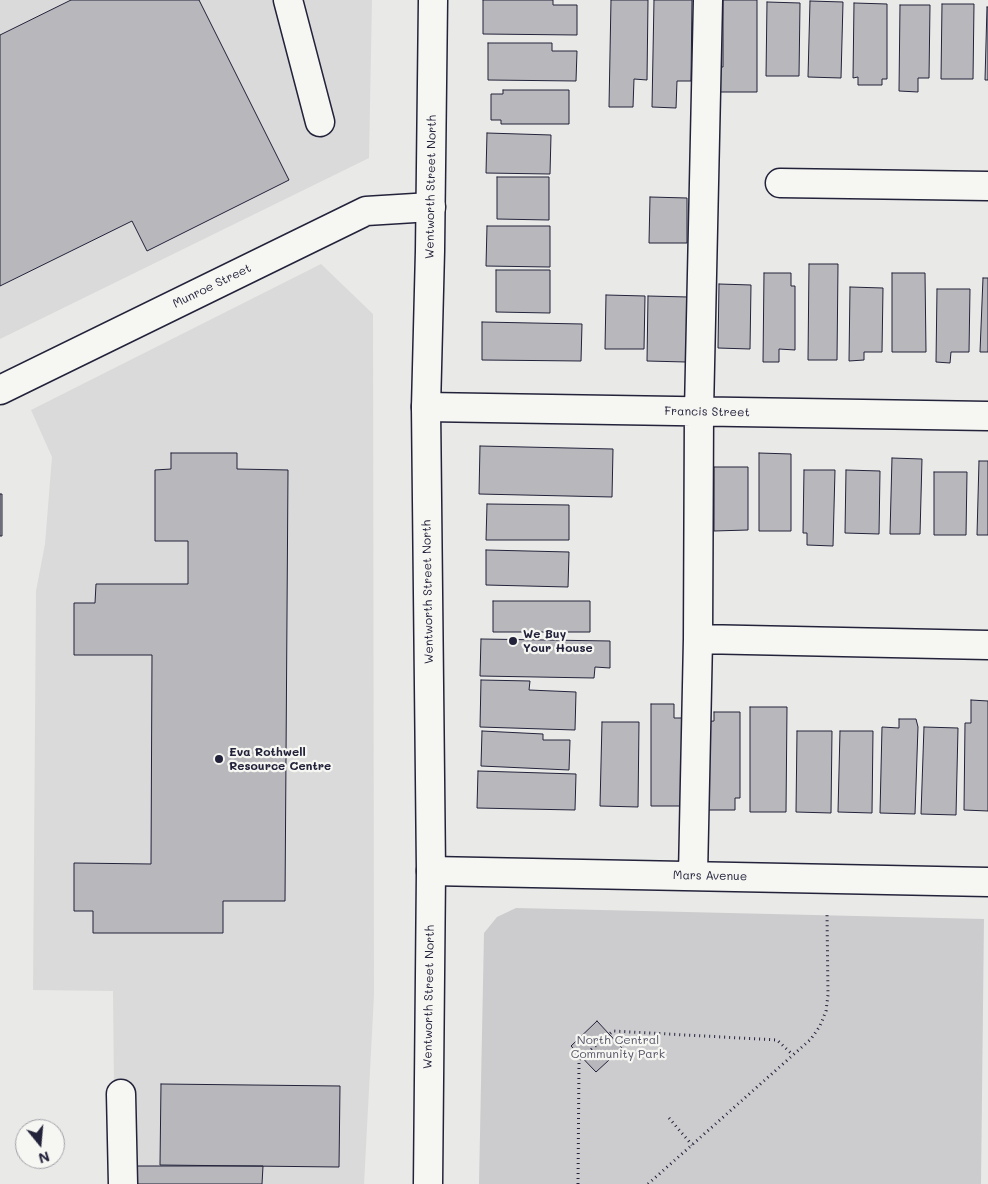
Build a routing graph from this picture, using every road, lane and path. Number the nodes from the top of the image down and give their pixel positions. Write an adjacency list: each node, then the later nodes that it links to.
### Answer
1 (288, 0): 4 (street)
2 (433, 0): 7 (street, Wentworth Street North)
3 (708, 0): 10 (street)
4 (320, 122)
5 (780, 184): 6 (street)
6 (988, 186)
7 (431, 207): 8 (street, Munroe Street); 9 (street, Wentworth Street North)
8 (0, 390)
9 (426, 407): 10 (street, Francis Street); 14 (street, Wentworth Street North)
10 (699, 412): 11 (street, Francis Street); 12 (street)
11 (988, 416)
12 (698, 639): 13 (street); 15 (street)
13 (988, 644)
14 (431, 871): 15 (street, Mars Avenue); 23 (street, Wentworth Street North)
15 (693, 876): 16 (street, Mars Avenue)
16 (827, 879): 17 (street, Mars Avenue); 18 (path)
17 (988, 882)
18 (794, 1055): 21 (path); 24 (path)
19 (121, 1094): 22 (street)
20 (668, 1118): 21 (path)
21 (692, 1145): 25 (path)
22 (123, 1184)
23 (428, 1184)
24 (578, 1184)
25 (648, 1184)

